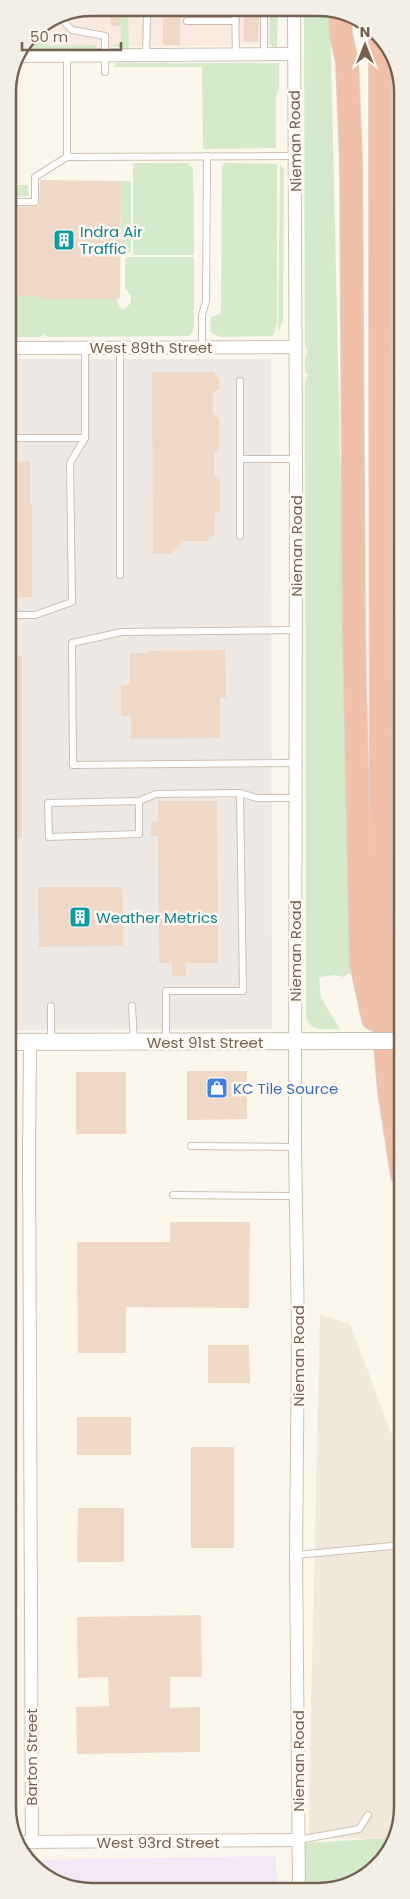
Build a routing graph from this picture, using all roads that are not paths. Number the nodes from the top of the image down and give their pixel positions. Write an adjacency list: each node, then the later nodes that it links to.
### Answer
1 (146, 16): 16 (lane)
2 (236, 16): 6 (lane)
3 (264, 16): 12 (lane)
4 (294, 16): 13 (street, Nieman Road)
5 (341, 20): 18 (highway)
6 (236, 21): 8 (lane); 11 (lane)
7 (65, 22): 15 (lane)
8 (187, 22)
9 (351, 24): 18 (highway)
10 (380, 49): 51 (highway)
11 (236, 54): 12 (street); 16 (street)
12 (264, 54): 13 (street)
13 (294, 54): 21 (street, Nieman Road)
14 (67, 55): 15 (street); 17 (street); 22 (lane)
15 (105, 55): 16 (street); 19 (lane)
16 (146, 55)
17 (25, 56)
18 (347, 62): 51 (highway)
19 (105, 72)
20 (207, 156): 21 (lane); 22 (lane); 27 (lane)
21 (296, 156): 24 (street, Nieman Road)
22 (67, 157): 23 (lane)
23 (16, 202)
24 (295, 346): 27 (street, West 89th Street); 33 (street, Nieman Road)
25 (85, 347): 26 (street, West 89th Street); 28 (street, West 89th Street); 31 (lane)
26 (120, 347): 27 (street, West 89th Street); 35 (lane)
27 (202, 347)
28 (16, 348)
29 (240, 381): 32 (lane)
30 (16, 438): 31 (lane)
31 (85, 438): 36 (lane)
32 (240, 459): 33 (lane); 34 (lane)
33 (296, 459): 37 (street, Nieman Road)
34 (240, 536)
35 (120, 575)
36 (16, 615)
37 (296, 630): 38 (street, Nieman Road); 38 (lane)
38 (295, 763): 40 (street, Nieman Road)
39 (240, 793): 40 (lane); 41 (lane); 49 (lane)
40 (296, 798): 50 (street, Nieman Road)
41 (139, 801): 41 (lane)
42 (51, 1006): 47 (lane)
43 (132, 1006): 48 (lane)
44 (394, 1041): 50 (street, West 91st Street, bridge)
45 (16, 1042): 46 (street, West 91st Street)
46 (30, 1042): 47 (street, West 91st Street); 62 (street, Barton Street)
47 (51, 1042): 48 (street, West 91st Street)
48 (134, 1042): 49 (street, West 91st Street)
49 (166, 1042): 50 (street, West 91st Street)
50 (295, 1042): 54 (street, Nieman Road)
51 (389, 1091): 52 (highway)
52 (394, 1123)
53 (191, 1146): 54 (lane)
54 (295, 1147): 56 (street, Nieman Road)
55 (173, 1195): 56 (lane)
56 (295, 1196): 58 (street, Nieman Road)
57 (394, 1546): 58 (lane)
58 (296, 1555): 60 (street, Nieman Road)
59 (368, 1815): 60 (lane)
60 (298, 1840): 62 (street, West 93rd Street); 63 (street, Nieman Road)
61 (25, 1842): 62 (street, West 93rd Street)
62 (32, 1842)
63 (299, 1883)

